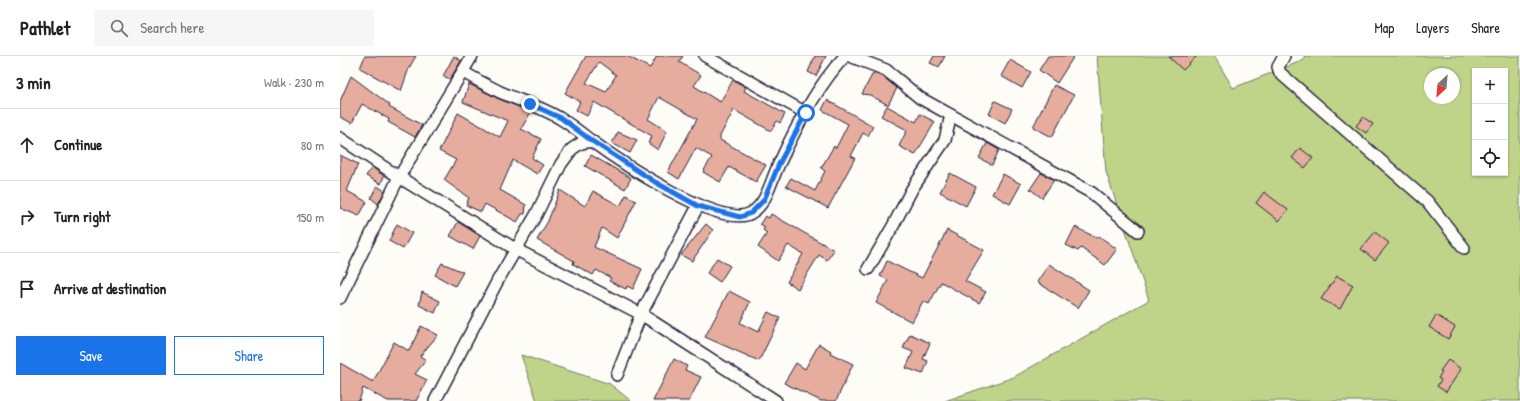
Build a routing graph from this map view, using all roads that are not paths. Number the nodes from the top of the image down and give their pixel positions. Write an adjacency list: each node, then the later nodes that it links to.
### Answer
1 (472, 56): 6 (street)
2 (705, 56): 7 (street)
3 (845, 56): 7 (street)
4 (850, 56): 8 (street)
5 (1284, 56): 14 (street)
6 (463, 72): 10 (street); 11 (street)
7 (806, 113): 12 (street)
8 (951, 115): 13 (street); 16 (street)
9 (340, 138): 11 (street)
10 (592, 141): 12 (street); 15 (street)
11 (399, 177): 15 (street); 17 (street)
12 (698, 206): 18 (street)
13 (1138, 231)
14 (1464, 248)
15 (515, 249): 18 (street); 20 (street)
16 (868, 269)
17 (340, 298)
18 (641, 314): 19 (street); 21 (street)
19 (617, 375)
20 (435, 401)
21 (776, 401)

